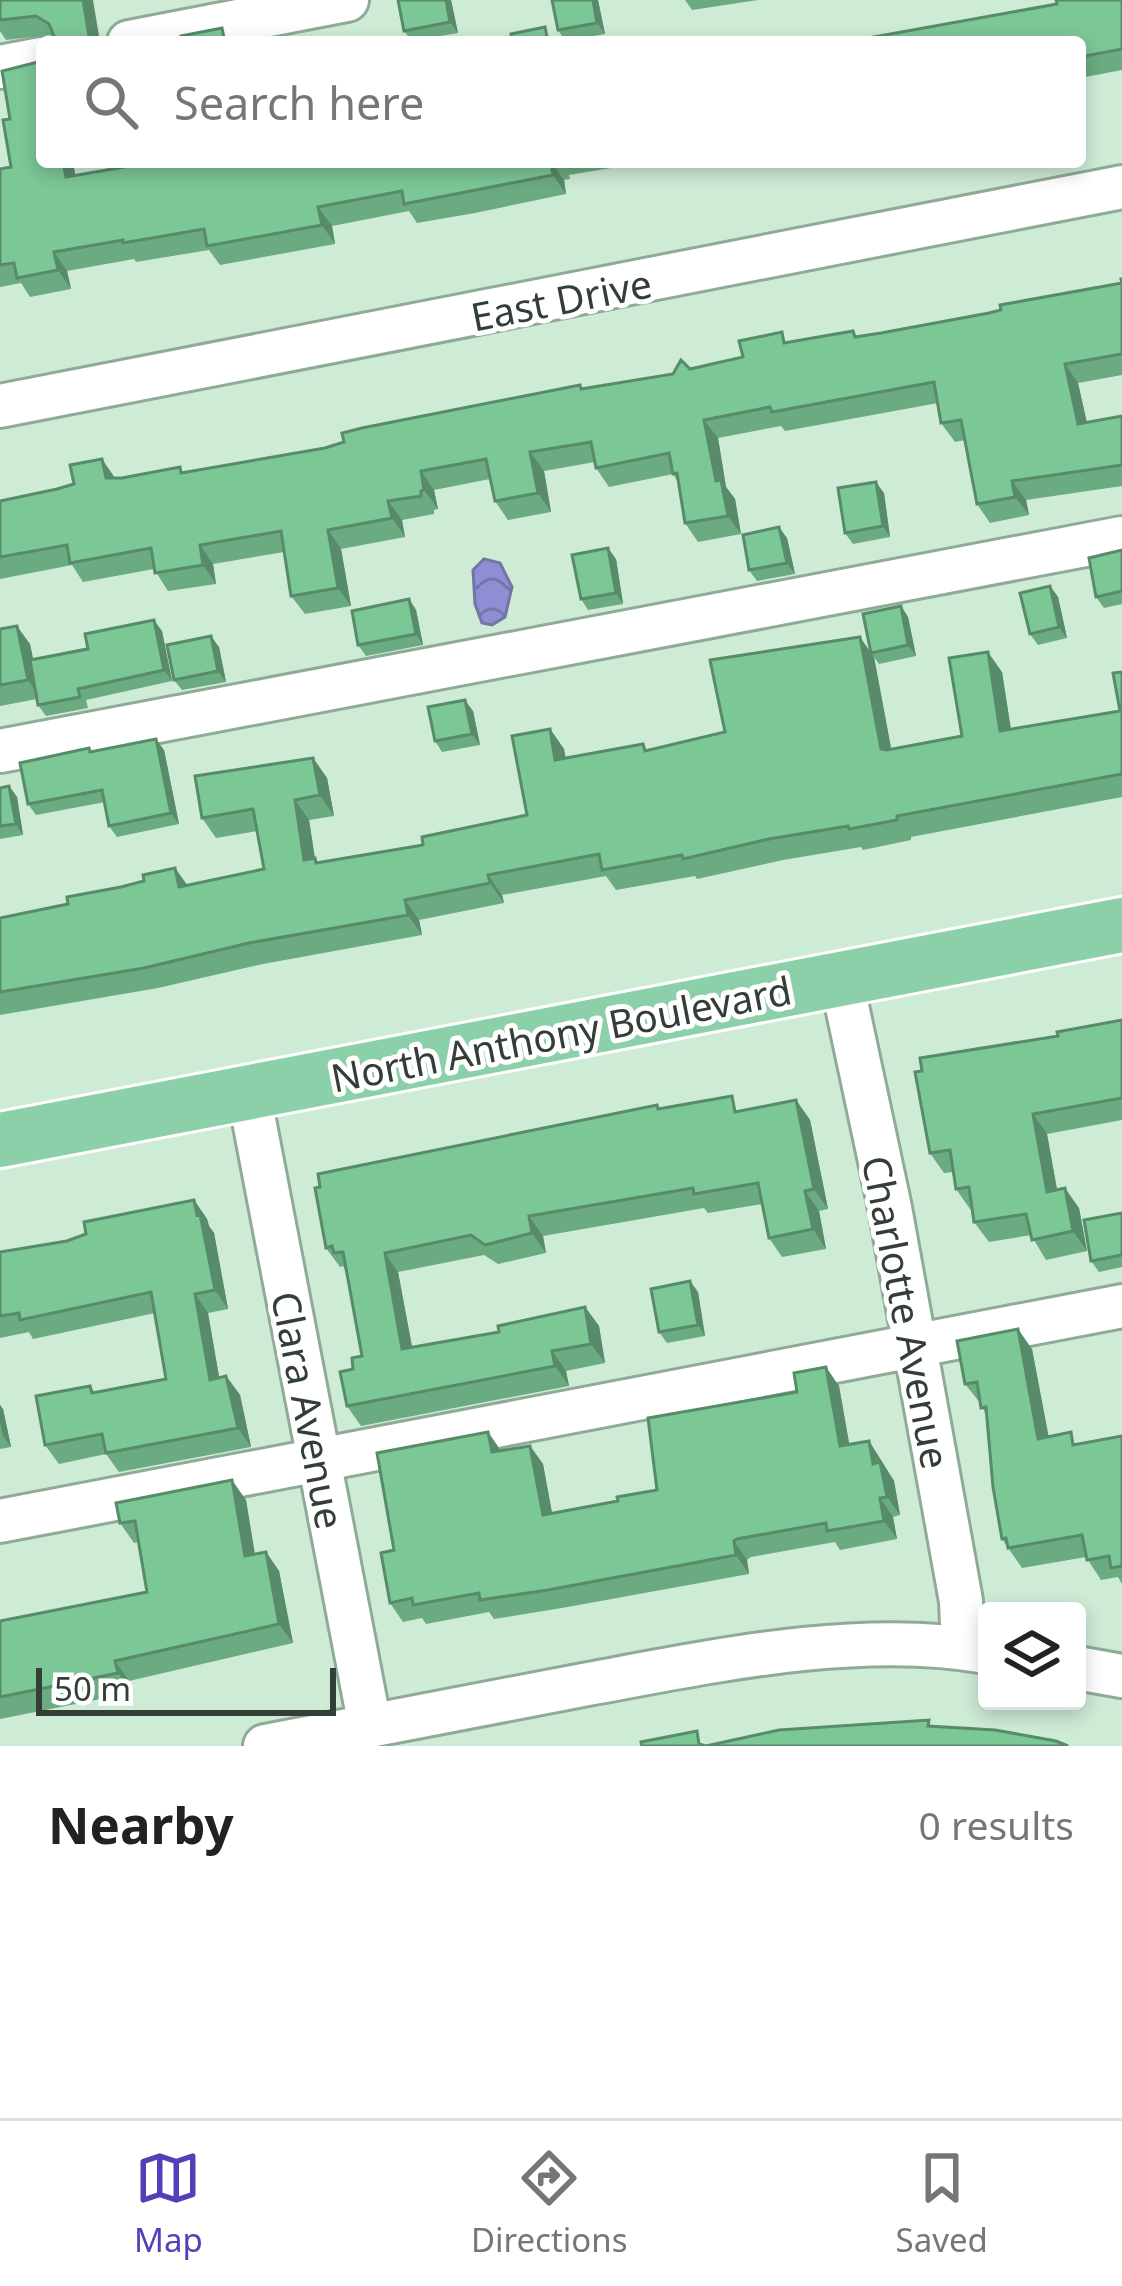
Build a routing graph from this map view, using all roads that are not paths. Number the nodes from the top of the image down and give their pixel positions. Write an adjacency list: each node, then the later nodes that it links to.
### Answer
1 (347, 0): 2 (street)
2 (160, 36)
3 (36, 59): 4 (street)
4 (0, 67)
5 (1122, 187): 6 (street, East Drive)
6 (0, 406)
7 (1122, 538): 8 (street)
8 (0, 751)
9 (1122, 925): 10 (main road, North Anthony Boulevard)
10 (841, 978): 11 (main road, North Anthony Boulevard); 14 (street, Charlotte Avenue)
11 (248, 1094): 12 (main road, North Anthony Boulevard); 15 (street, Clara Avenue)
12 (0, 1140)
13 (1122, 1306): 14 (street)
14 (914, 1345): 15 (street); 17 (street, Charlotte Avenue)
15 (319, 1459): 16 (street); 20 (street, Clara Avenue)
16 (0, 1521)
17 (975, 1649): 20 (street)
18 (1086, 1670): 19 (street)
19 (1122, 1676)
20 (370, 1726): 21 (street)
21 (265, 1746)

